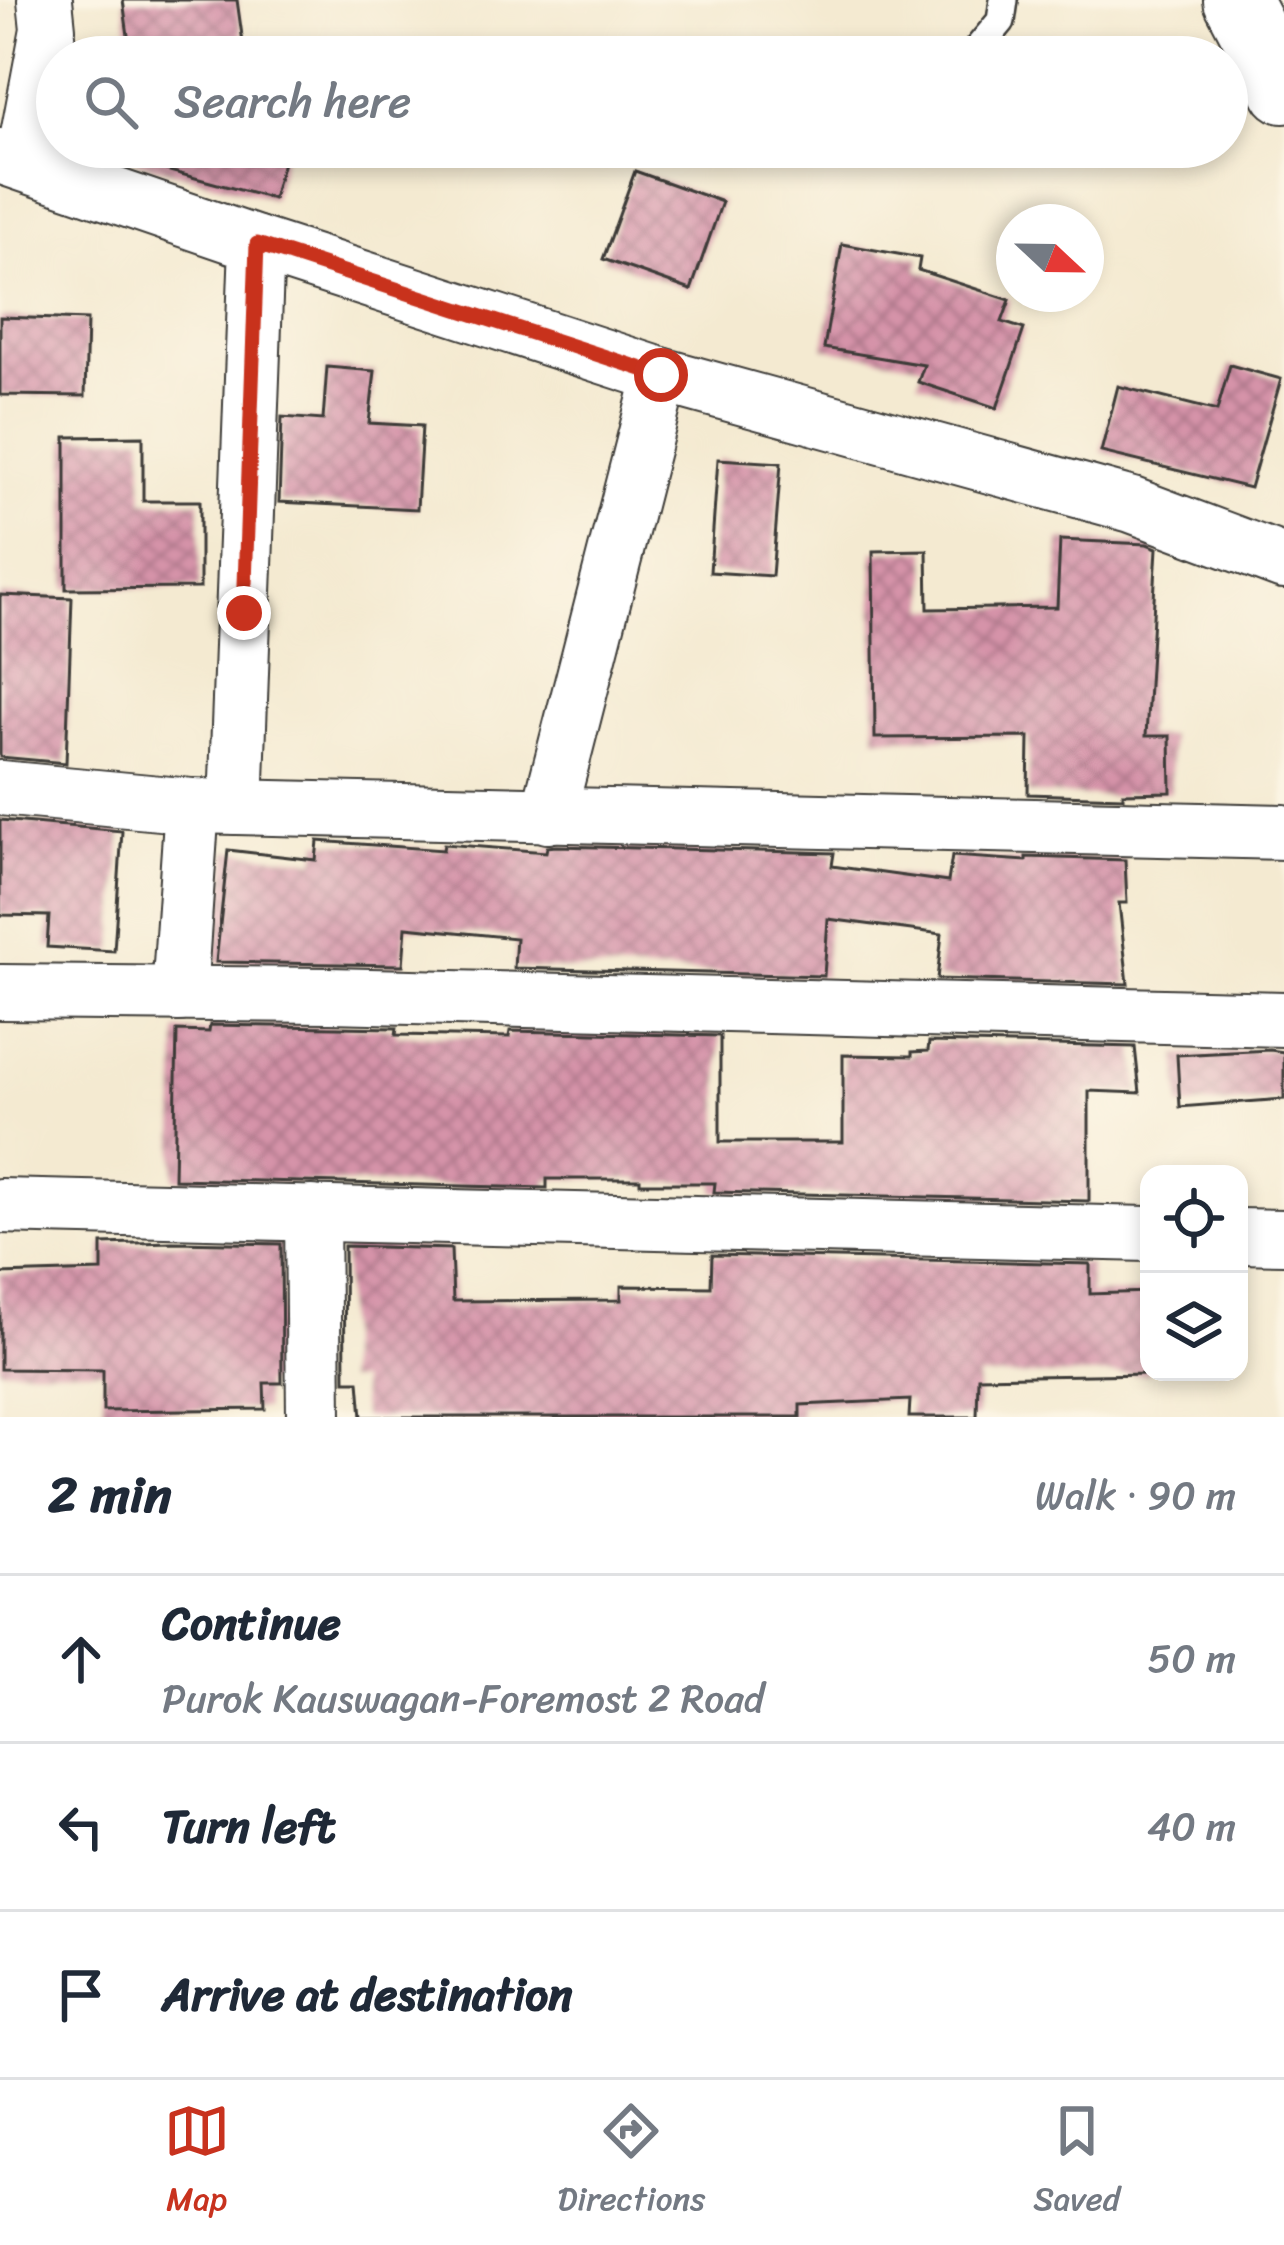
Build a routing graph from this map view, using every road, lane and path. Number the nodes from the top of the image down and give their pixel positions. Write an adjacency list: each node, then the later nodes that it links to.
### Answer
1 (44, 0): 4 (street)
2 (1004, 0): 5 (lane)
3 (1237, 0): 7 (main road)
4 (46, 36)
5 (988, 36)
6 (36, 72): 8 (street)
7 (1284, 89)
8 (12, 159)
9 (38, 168): 10 (street)
10 (257, 244): 11 (street); 14 (street)
11 (661, 375): 12 (street); 15 (street)
12 (1284, 562)
13 (0, 788): 14 (street)
14 (214, 806): 15 (street); 18 (street)
15 (548, 816): 16 (street)
16 (1284, 832)
17 (0, 992): 18 (street)
18 (179, 994): 19 (street)
19 (1284, 1019)
20 (0, 1206): 21 (street)
21 (312, 1214): 22 (street); 25 (street)
22 (1140, 1234)
23 (1248, 1236): 24 (street)
24 (1284, 1237)
25 (314, 1417)

